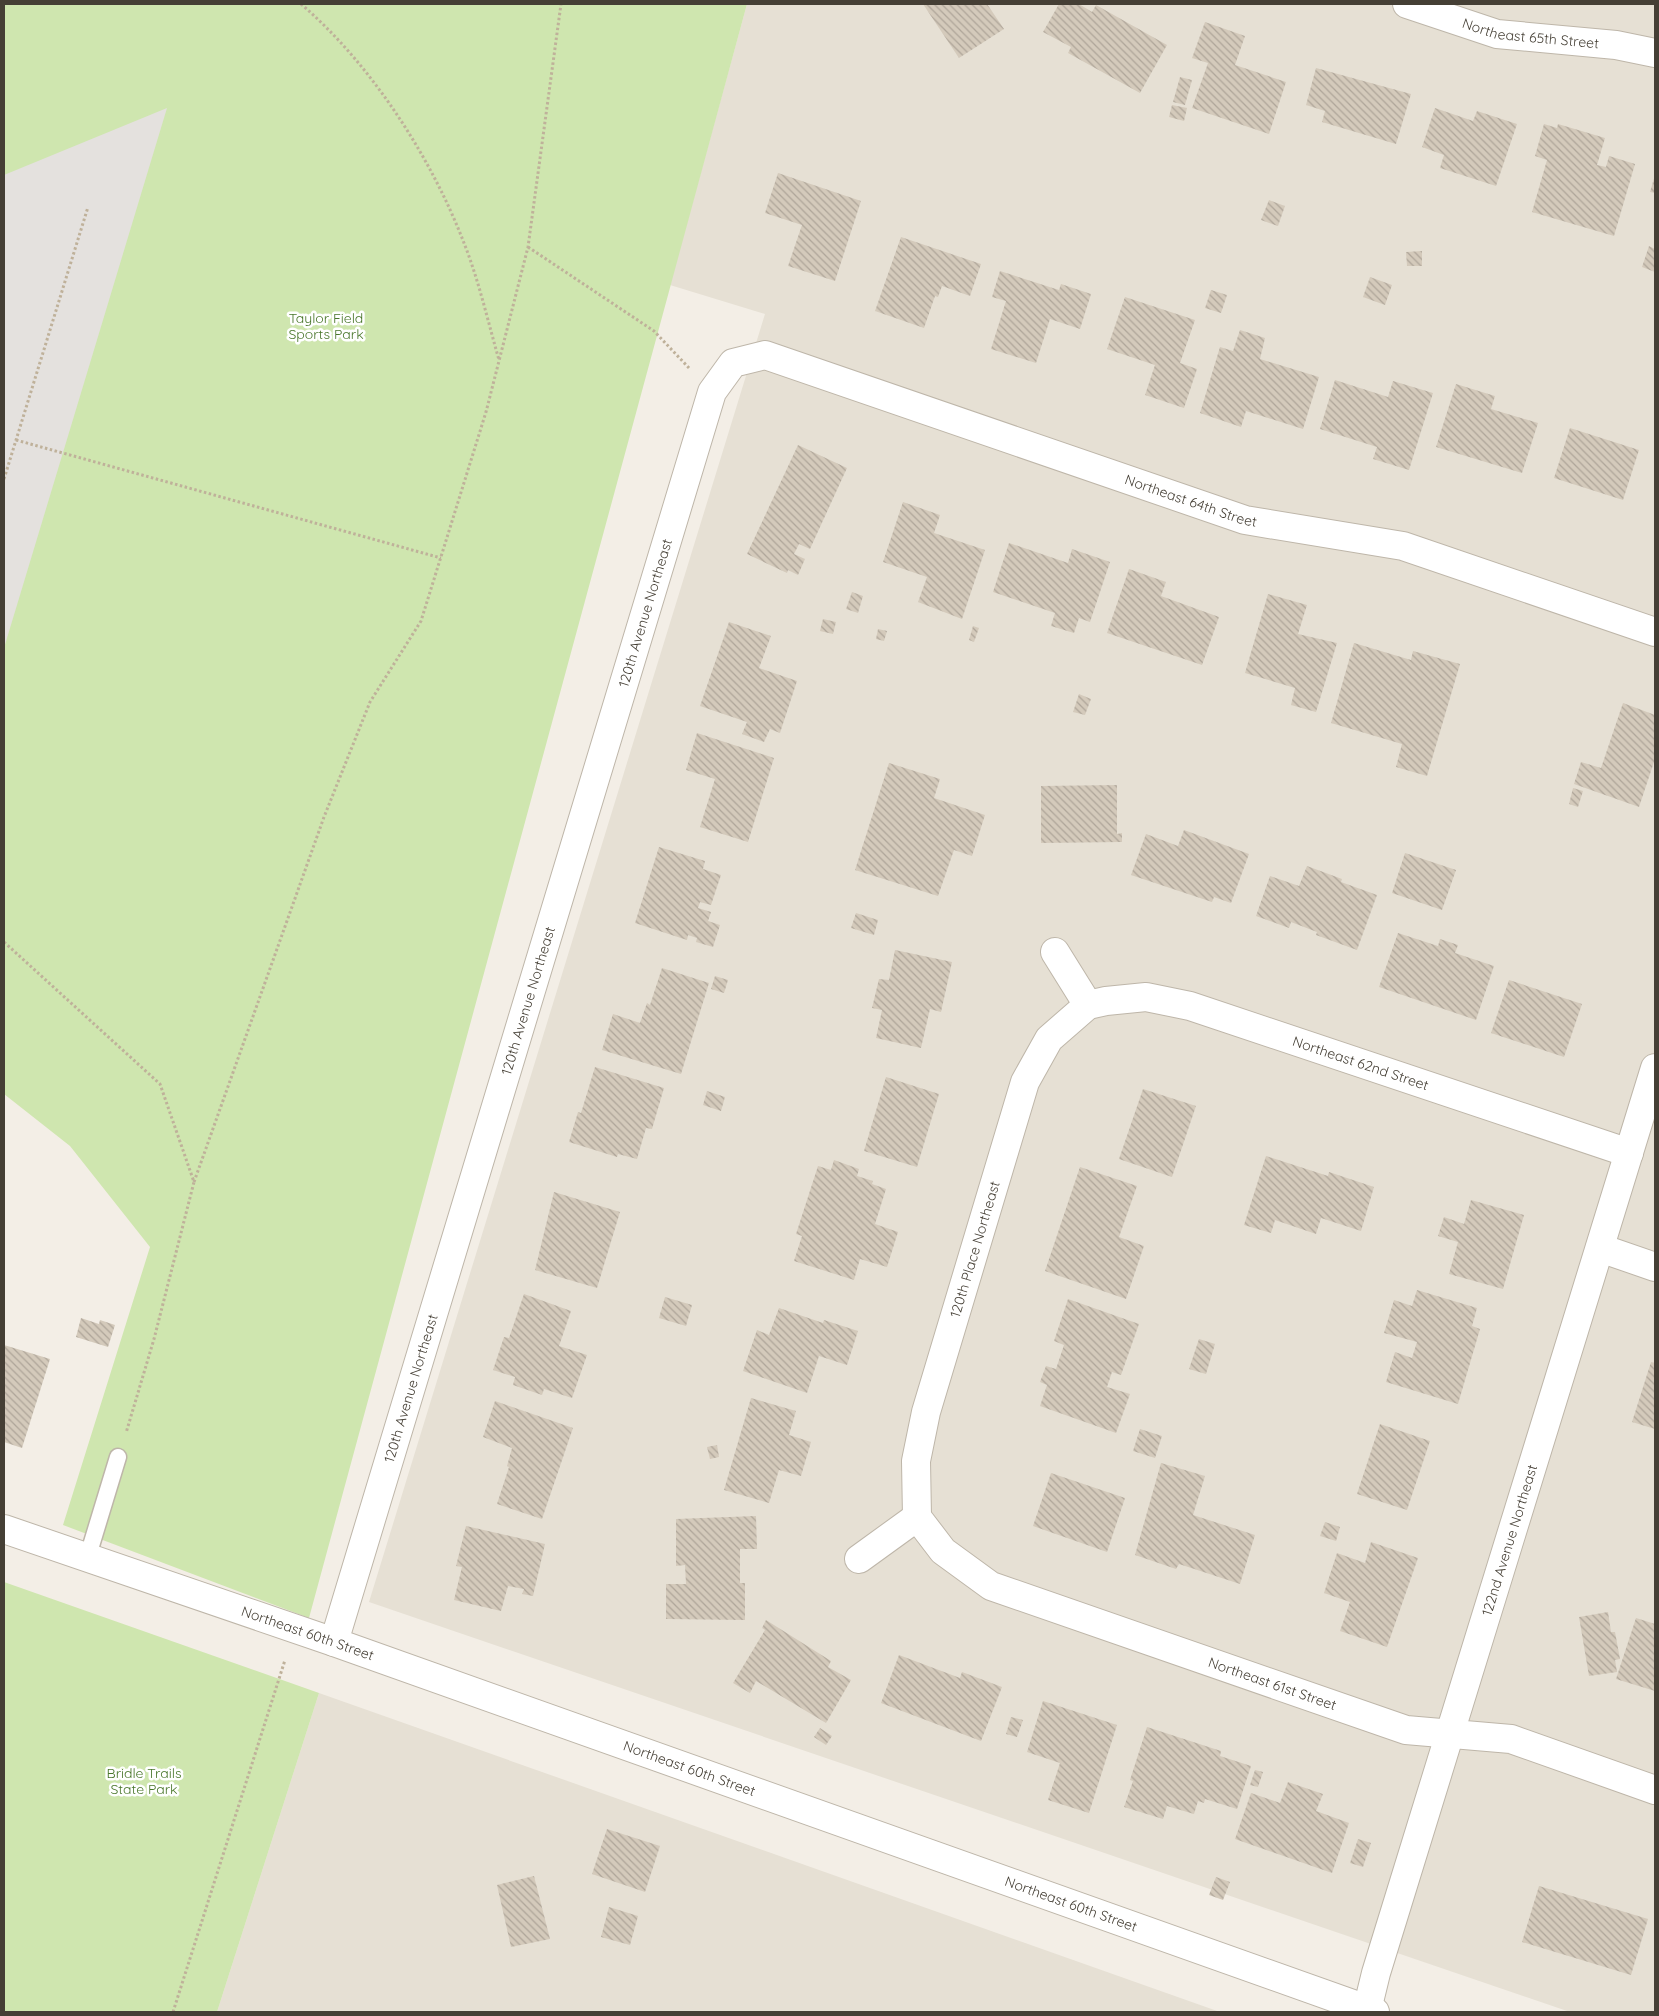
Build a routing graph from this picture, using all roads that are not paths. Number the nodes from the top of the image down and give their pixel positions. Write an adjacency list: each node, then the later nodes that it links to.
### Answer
1 (1407, 4): 2 (street, Northeast 65th Street)
2 (1655, 53)
3 (733, 363): 4 (street, Northeast 64th Street); 16 (street, 120th Avenue Northeast)
4 (1655, 632)
5 (1055, 952): 6 (street)
6 (1088, 1005): 8 (street, Northeast 62nd Street); 12 (street, 120th Place Northeast)
7 (1655, 1068): 8 (street, 122nd Avenue Northeast)
8 (1629, 1153): 9 (street, 122nd Avenue Northeast)
9 (1600, 1248): 10 (street); 17 (street, 122nd Avenue Northeast)
10 (1655, 1267)
11 (118, 1457): 14 (lane)
12 (917, 1517): 15 (street); 17 (street, Northeast 61st Street)
13 (4, 1529): 14 (street, Northeast 60th Street)
14 (86, 1558): 16 (street, Northeast 60th Street)
15 (859, 1558)
16 (334, 1642): 19 (street, Northeast 60th Street)
17 (1449, 1732): 18 (street, Northeast 61st Street); 19 (street, 122nd Avenue Northeast)
18 (1655, 1790)
19 (1369, 2011)

